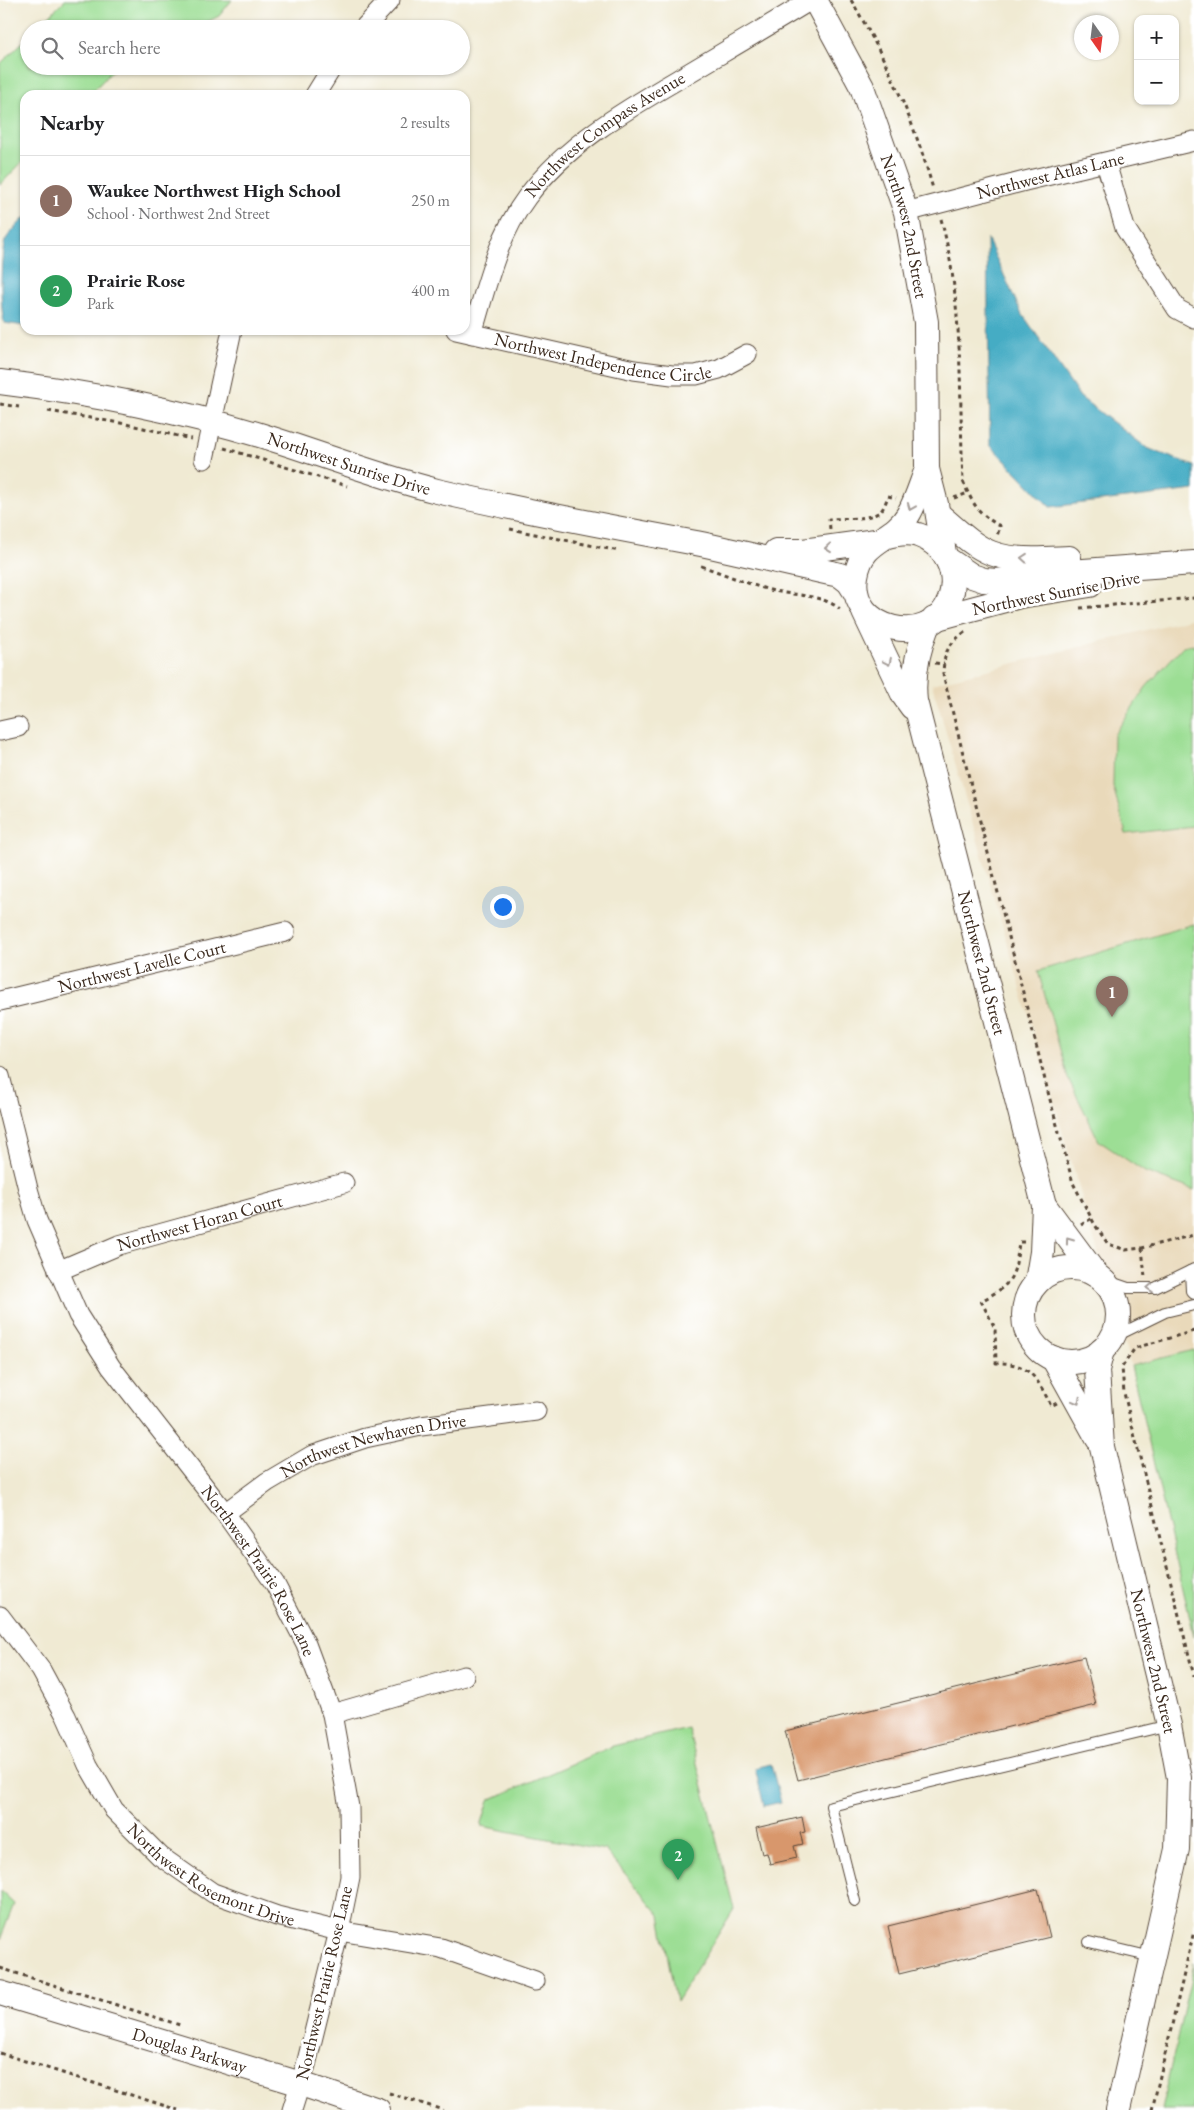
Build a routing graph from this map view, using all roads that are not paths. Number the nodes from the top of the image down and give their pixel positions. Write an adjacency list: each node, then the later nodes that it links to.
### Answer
1 (390, 0): 4 (street)
2 (811, 0): 10 (street, Northwest Compass Avenue)
3 (815, 0): 9 (street, Northwest 2nd Street)
4 (371, 20)
5 (327, 75): 6 (street)
6 (318, 90)
7 (1194, 141): 8 (street, Northwest Atlas Lane)
8 (1106, 163): 9 (street, Northwest Atlas Lane); 11 (street)
9 (906, 212): 18 (street, Northwest 2nd Street)
10 (470, 318)
11 (1194, 318)
12 (470, 333): 14 (street, Northwest Independence Circle)
13 (231, 335): 16 (street)
14 (747, 354)
15 (0, 382): 16 (street, Northwest Sunrise Drive)
16 (212, 422): 17 (street); 21 (street, Northwest Sunrise Drive)
17 (204, 459)
18 (927, 470): 19 (street, Northwest 2nd Street); 20 (street, Northwest 2nd Street, one-way to 20)
19 (938, 514): 22 (street, Northwest 2nd Street); 23 (street, one-way to 19)
20 (880, 539): 21 (street, Northwest Sunrise Drive, one-way to 21); 22 (street); 24 (street)
21 (699, 544): 24 (street, Northwest Sunrise Drive)
22 (946, 556): 23 (street, Northwest Sunrise Drive); 25 (street)
23 (1185, 564): 25 (street, Northwest Sunrise Drive)
24 (858, 598): 25 (street); 26 (street, Northwest 2nd Street, one-way to 26)
25 (931, 622): 26 (street, Northwest 2nd Street)
26 (919, 719): 33 (street, Northwest 2nd Street)
27 (18, 727): 28 (street)
28 (0, 731)
29 (285, 932): 30 (street, Northwest Lavelle Court)
30 (0, 1001)
31 (0, 1076): 35 (street, Northwest Prairie Rose Lane)
32 (344, 1183): 35 (street, Northwest Horan Court)
33 (1044, 1204): 36 (street, Northwest 2nd Street, one-way to 33); 37 (street, Northwest 2nd Street)
34 (1192, 1270): 36 (lane, one-way to 36); 38 (lane)
35 (58, 1271): 44 (street, Northwest Prairie Rose Lane)
36 (1099, 1277): 37 (street, Northwest 2nd Street); 40 (street, Northwest 2nd Street)
37 (1037, 1282): 41 (street, Northwest 2nd Street)
38 (1194, 1294)
39 (1194, 1305): 40 (lane)
40 (1107, 1344): 41 (street, Northwest 2nd Street); 43 (street, Northwest 2nd Street)
41 (1053, 1358): 43 (street, Northwest 2nd Street, one-way to 43)
42 (536, 1412): 44 (street, Northwest Newhaven Drive)
43 (1102, 1447): 48 (street, Northwest 2nd Street)
44 (225, 1513): 47 (street, Northwest Prairie Rose Lane)
45 (0, 1616): 50 (street, Northwest Rosemont Drive)
46 (464, 1676): 47 (street)
47 (332, 1714): 50 (street, Northwest Prairie Rose Lane)
48 (1169, 1725): 49 (lane); 52 (street, Northwest 2nd Street)
49 (855, 1901)
50 (339, 1931): 53 (street, Northwest Rosemont Drive); 55 (street, Northwest Prairie Rose Lane)
51 (1089, 1942): 52 (lane)
52 (1152, 1957): 58 (street, Northwest 2nd Street)
53 (534, 1980)
54 (0, 1993): 55 (street, Douglas Parkway)
55 (301, 2084): 56 (street, Northwest Prairie Rose Lane); 57 (street, Douglas Parkway)
56 (292, 2110)
57 (378, 2110)
58 (1118, 2110)

